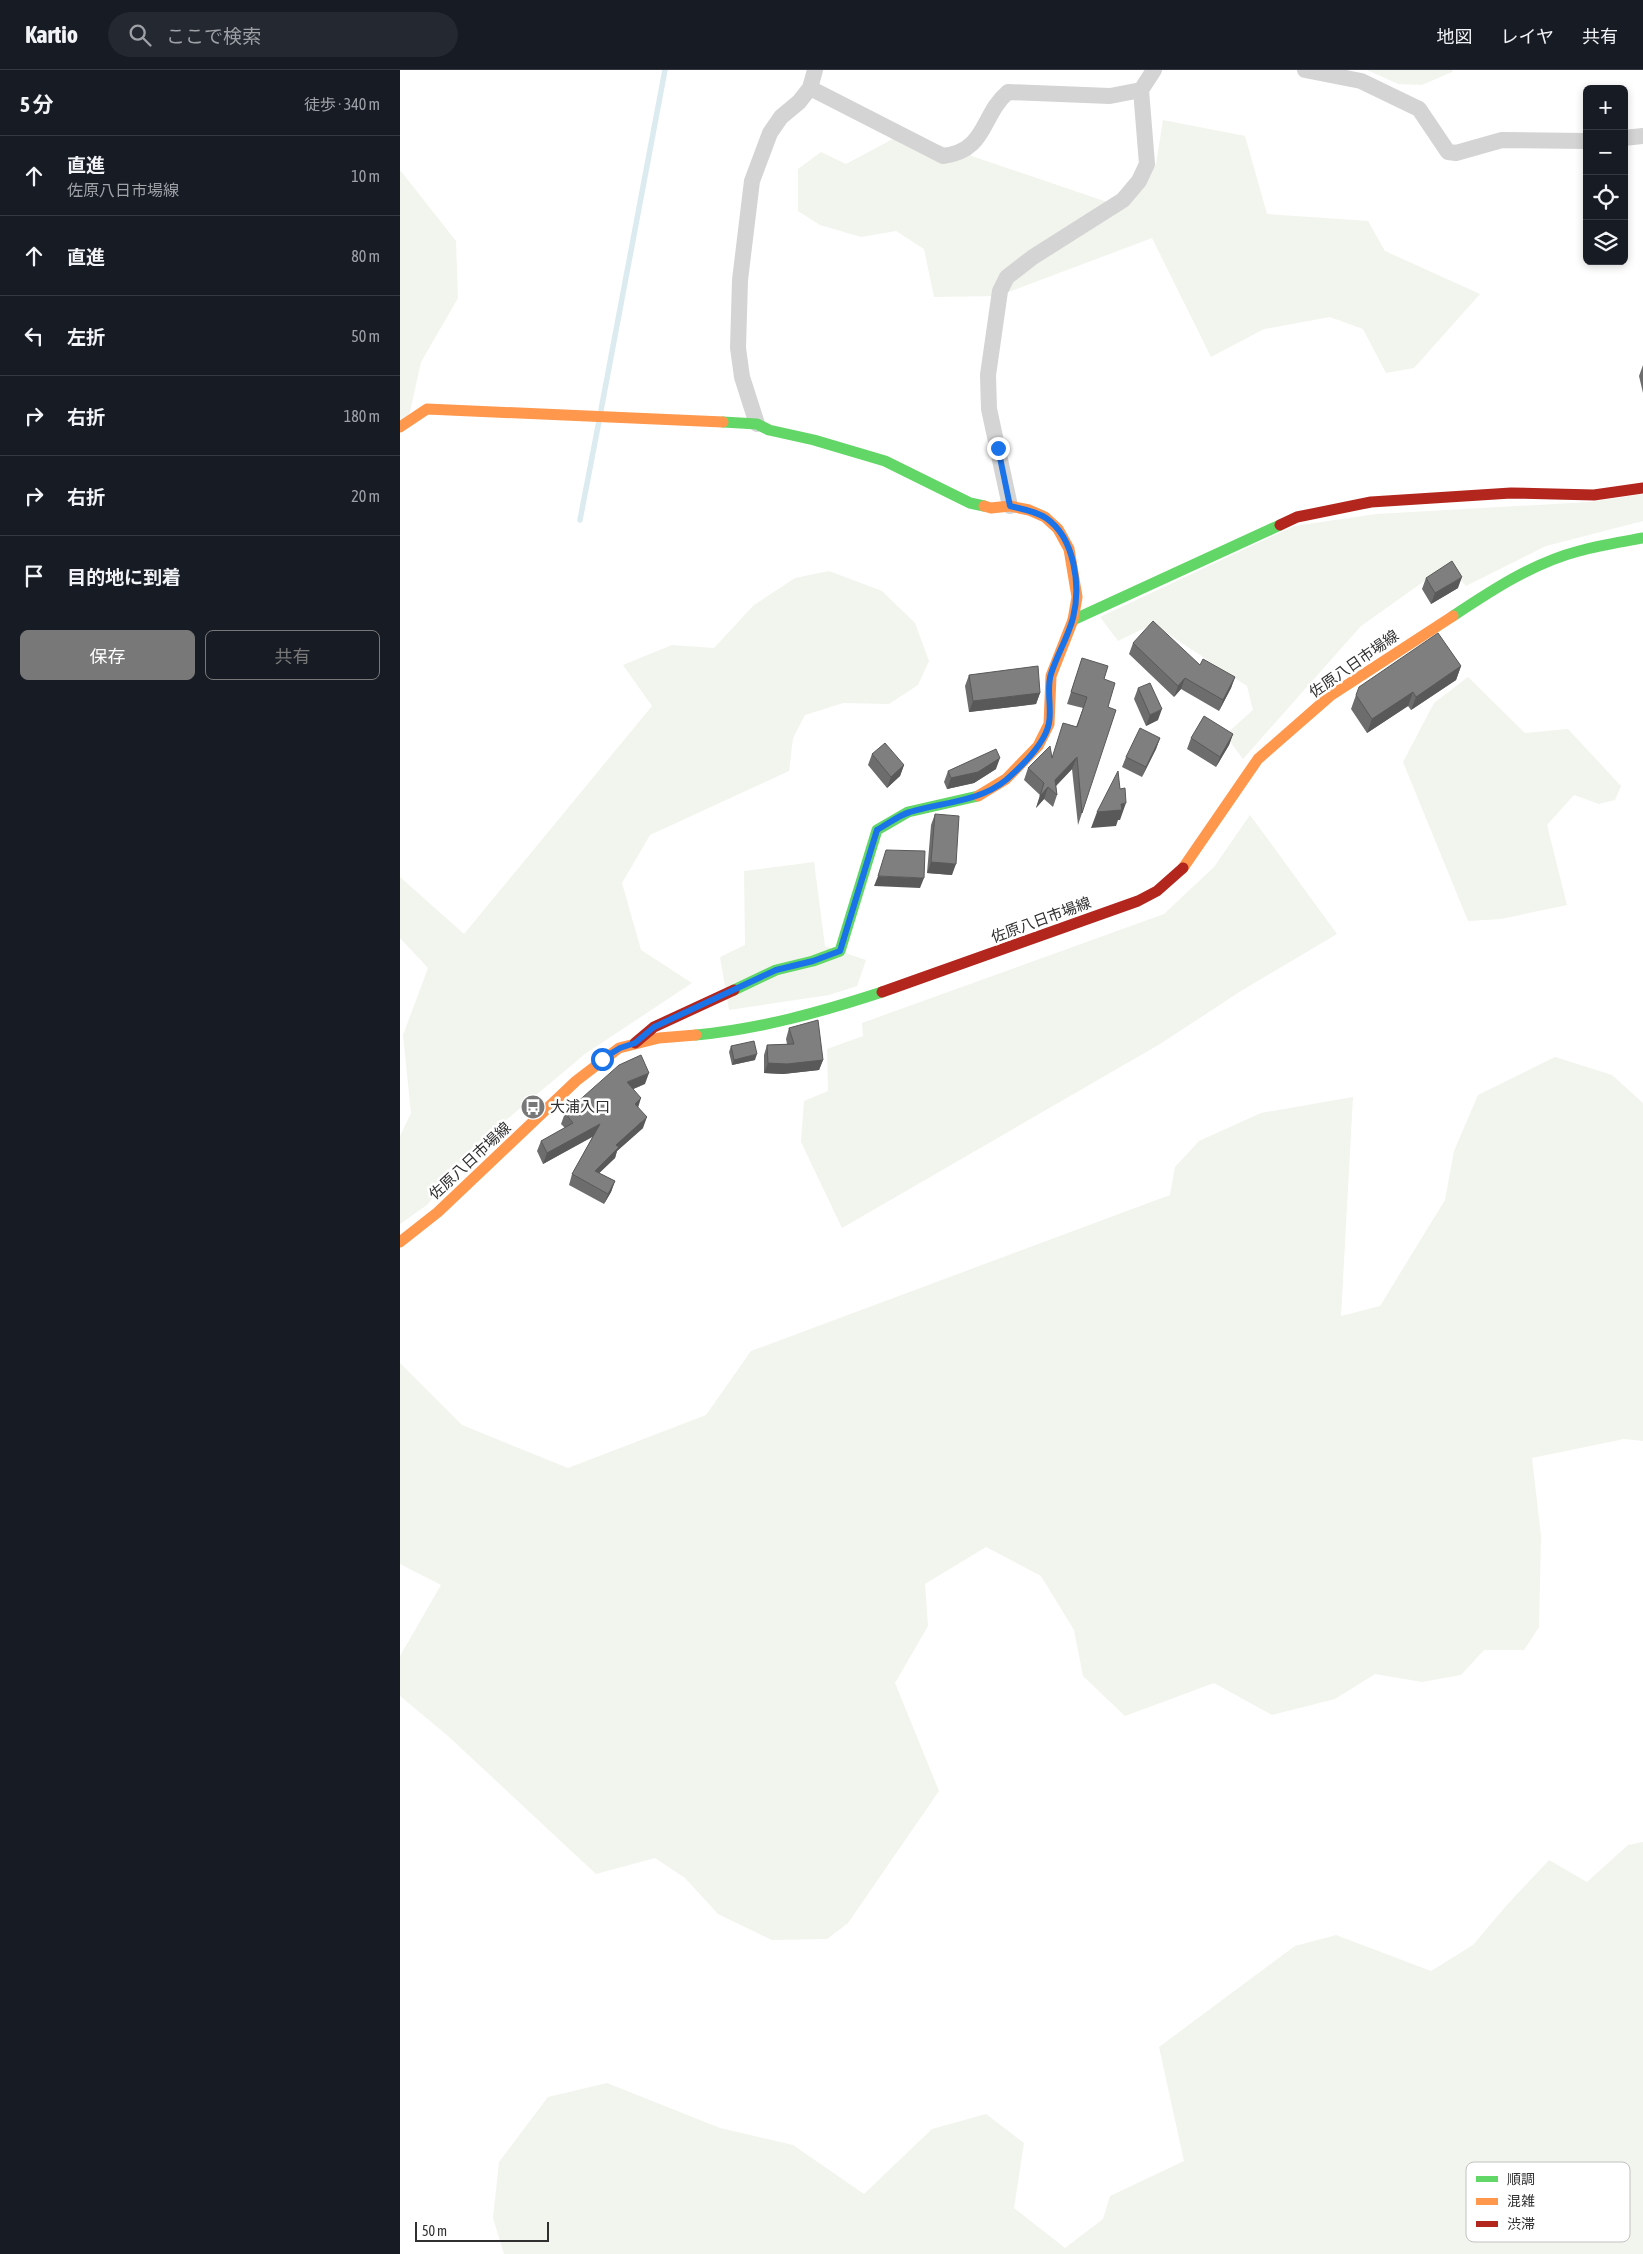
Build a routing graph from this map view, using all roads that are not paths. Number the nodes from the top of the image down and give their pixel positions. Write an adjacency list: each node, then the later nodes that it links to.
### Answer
1 (815, 70): 4 (street)
2 (1154, 70): 5 (street)
3 (1305, 70): 8 (street)
4 (810, 88): 5 (street); 9 (street)
5 (1141, 90): 12 (street)
6 (1643, 136): 7 (street)
7 (1628, 138)
8 (1583, 141)
9 (756, 424): 10 (street); 12 (street)
10 (400, 428)
11 (1643, 488): 14 (street)
12 (1010, 506): 14 (street)
13 (1643, 538): 15 (street, 佐原八日市場線)
14 (1073, 620): 15 (street)
15 (635, 1043): 16 (street, 佐原八日市場線)
16 (400, 1242)

